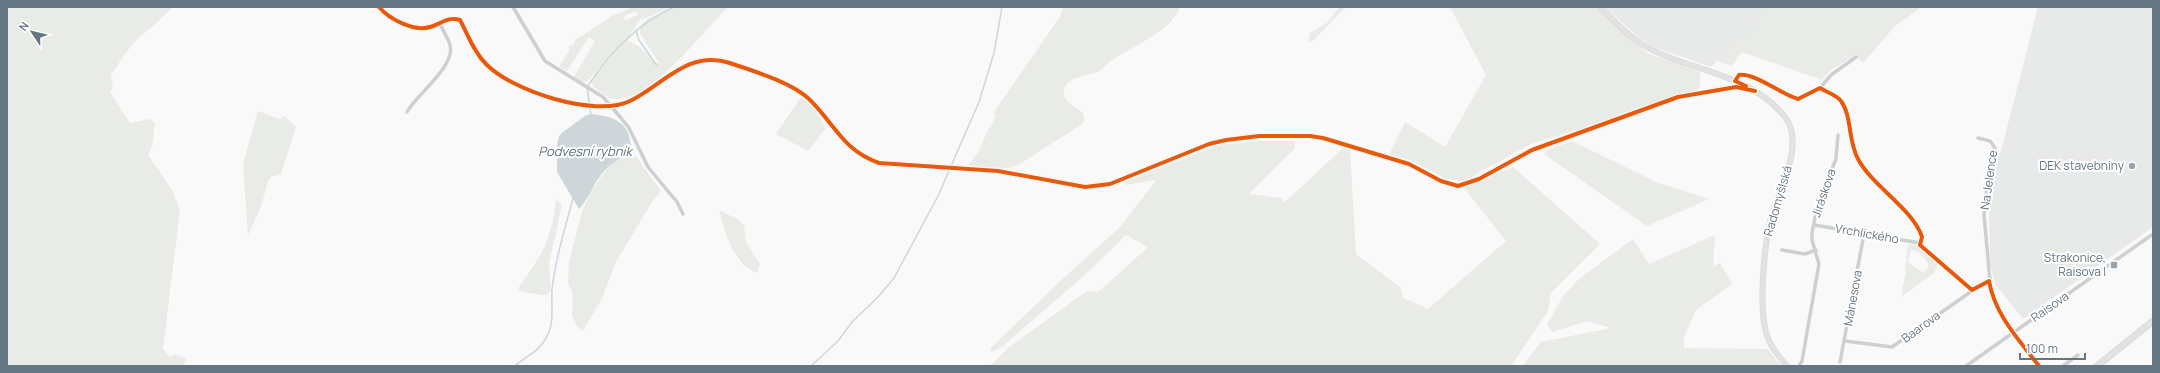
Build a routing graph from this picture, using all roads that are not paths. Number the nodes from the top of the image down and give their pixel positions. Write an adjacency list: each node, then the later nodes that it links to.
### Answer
1 (378, 7): 4 (street)
2 (513, 7): 9 (street)
3 (1600, 7): 6 (street, Radomyšlská)
4 (440, 22): 9 (street); 10 (street)
5 (1856, 57): 6 (street)
6 (1735, 80): 7 (street); 8 (street, Radomyšlská)
7 (1736, 87): 8 (street); 9 (street)
8 (1755, 91): 26 (street, Radomyšlská)
9 (611, 107): 13 (street)
10 (407, 112)
11 (1838, 135): 14 (street, Jiráskova)
12 (1978, 138): 20 (street, Na Jelence)
13 (684, 214)
14 (1814, 224): 15 (street, Vrchlického); 19 (street, Jiráskova)
15 (1864, 234): 17 (street, Vrchlického); 23 (street, Mánesova)
16 (2153, 234): 22 (street, Raisova)
17 (1920, 243)
18 (1782, 250): 19 (street)
19 (1816, 250): 27 (street, Jiráskova)
20 (1989, 282): 22 (street, Na Jelence); 23 (street, Baarova)
21 (2153, 321): 31 (main road)
22 (2013, 332): 28 (street, Raisova); 29 (street, Na Jelence)
23 (1845, 341): 25 (street, Mánesova)
24 (2078, 355): 30 (street)
25 (1840, 362)
26 (1787, 366)
27 (1799, 366)
28 (1966, 366)
29 (2039, 366)
30 (2063, 366)
31 (2097, 366)

